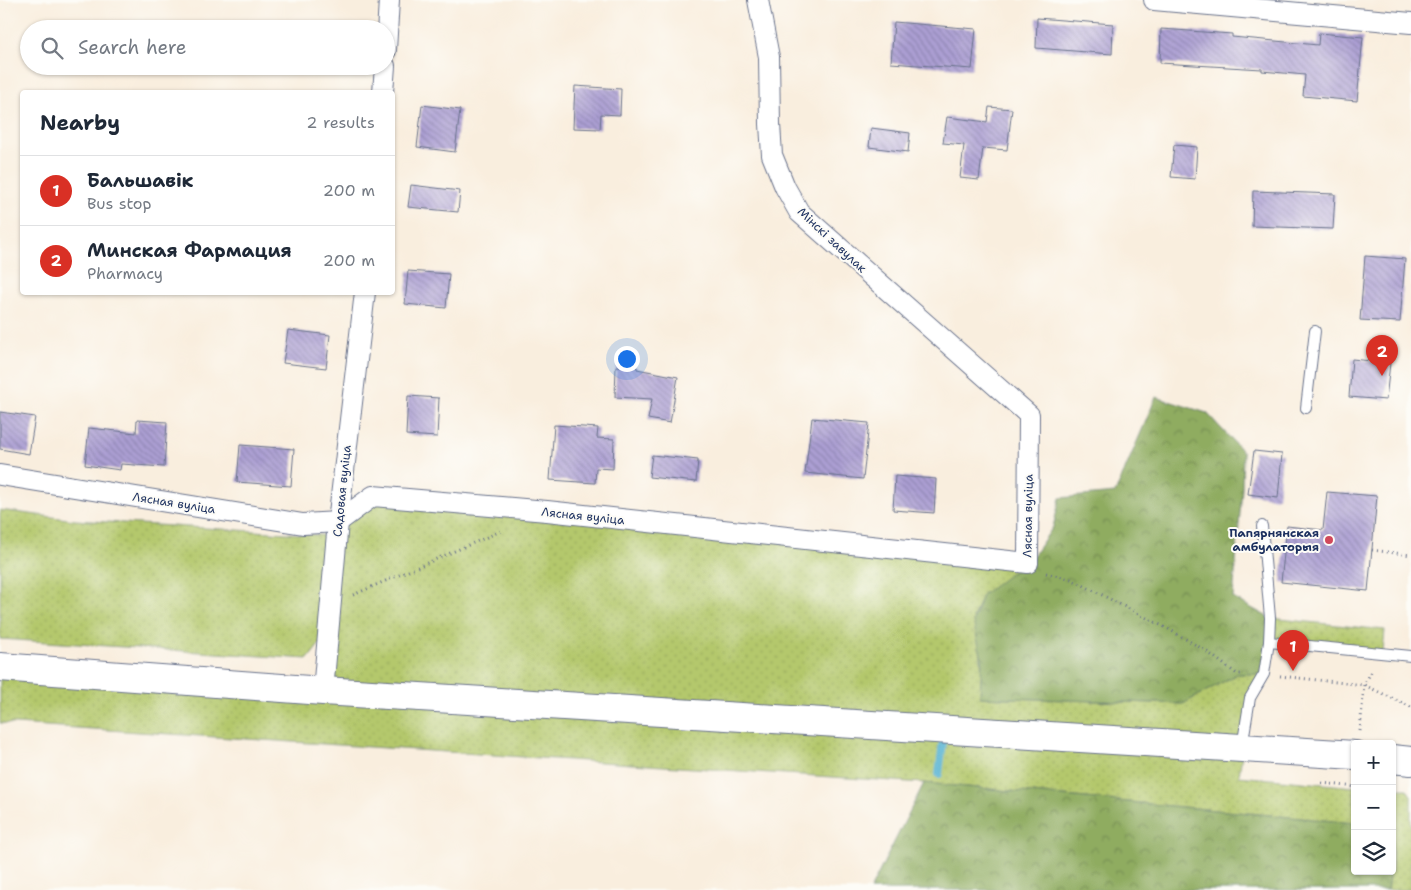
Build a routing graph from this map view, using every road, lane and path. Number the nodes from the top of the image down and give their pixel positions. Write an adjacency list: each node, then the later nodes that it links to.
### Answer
1 (389, 0): 4 (street)
2 (758, 0): 11 (street, Мінскі завулак)
3 (1154, 0): 5 (street)
4 (388, 20)
5 (1411, 23)
6 (384, 75): 7 (street)
7 (383, 90)
8 (365, 295): 13 (street, Садовая вуліца)
9 (1315, 331): 10 (lane)
10 (1306, 408)
11 (1029, 415): 18 (street, Лясная вуліца)
12 (0, 474): 13 (street, Лясная вуліца)
13 (338, 522): 18 (street, Лясная вуліца); 19 (street, Садовая вуліца)
14 (1262, 526): 20 (lane)
15 (502, 531): 19 (path)
16 (1372, 550): 17 (path)
17 (1411, 555)
18 (1028, 563): 24 (path)
19 (332, 604): 27 (street, Садовая вуліца)
20 (1269, 642): 21 (lane); 24 (lane)
21 (1375, 652): 22 (lane); 26 (path)
22 (1411, 656)
23 (0, 667): 27 (main road)
24 (1264, 674): 31 (lane)
25 (1274, 675): 26 (path)
26 (1364, 685): 28 (path); 29 (path)
27 (323, 691): 31 (main road)
28 (1411, 707)
29 (1357, 740)
30 (1351, 744): 31 (main road)
31 (1242, 748)
32 (1396, 760): 33 (main road)
33 (1411, 762)
34 (1322, 783): 35 (path)
35 (1351, 786)

